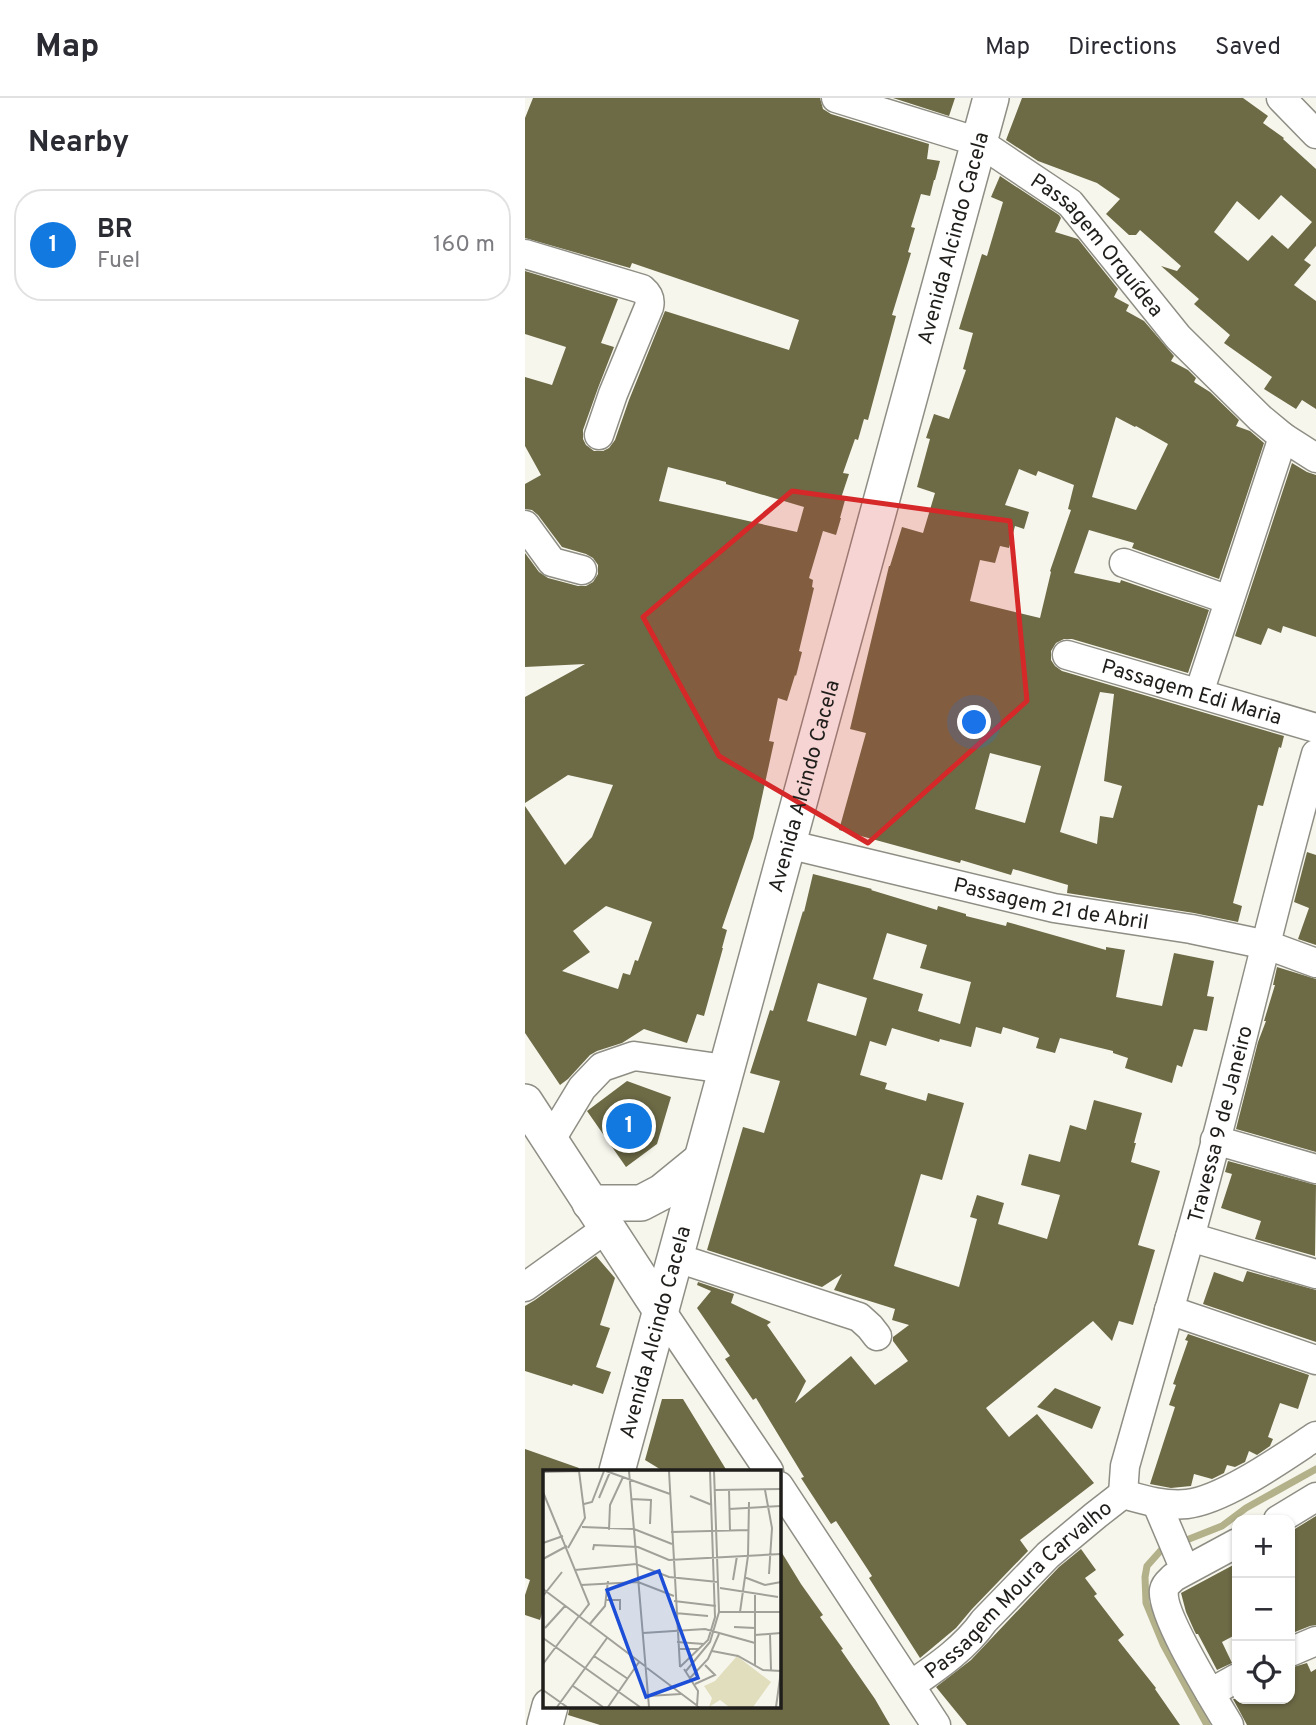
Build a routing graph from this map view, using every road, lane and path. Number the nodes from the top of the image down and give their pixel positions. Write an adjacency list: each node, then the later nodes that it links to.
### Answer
1 (835, 98): 5 (street, Passagem Orquídea)
2 (991, 98): 5 (main road, Avenida Alcindo Cacela)
3 (1280, 98): 4 (street)
4 (1316, 134)
5 (979, 142): 8 (street, Passagem Orquídea); 18 (main road, Avenida Alcindo Cacela)
6 (525, 254): 7 (street)
7 (599, 435)
8 (1283, 437): 9 (street, Passagem Orquídea); 13 (street)
9 (1316, 458)
10 (525, 525): 12 (street)
11 (1124, 563): 13 (street)
12 (582, 570)
13 (1229, 600): 15 (street)
14 (1066, 655): 15 (street, Passagem Edi Maria)
15 (1199, 693): 16 (street, Passagem Edi Maria)
16 (1316, 728)
17 (1316, 754): 19 (street, Travessa 9 de Janeiro)
18 (787, 844): 19 (street, Passagem 21 de Abril); 21 (main road, Avenida Alcindo Cacela)
19 (1267, 945): 20 (street, Passagem 21 de Abril); 23 (street, Travessa 9 de Janeiro)
20 (1316, 963)
21 (725, 1069): 24 (street); 25 (main road, Avenida Alcindo Cacela)
22 (525, 1102): 24 (main road)
23 (1216, 1140): 26 (street); 28 (street, Travessa 9 de Janeiro)
24 (550, 1141): 27 (main road)
25 (700, 1161): 27 (main road); 29 (main road, Avenida Alcindo Cacela)
26 (1316, 1169)
27 (599, 1215): 31 (street); 32 (main road)
28 (1190, 1237): 30 (street); 33 (street, Travessa 9 de Janeiro)
29 (674, 1258): 32 (main road, Avenida Alcindo Cacela); 34 (street)
30 (1316, 1275)
31 (525, 1287)
32 (660, 1309): 37 (main road, Avenida Alcindo Cacela); 38 (street)
33 (1169, 1310): 35 (street); 40 (street, Travessa 9 de Janeiro)
34 (877, 1336)
35 (1316, 1360)
36 (1316, 1436): 42 (street)
37 (617, 1470)
38 (768, 1470)
39 (781, 1489): 49 (street)
40 (1123, 1494): 42 (street); 49 (street, Passagem Moura Carvalho)
41 (1316, 1497): 43 (street)
42 (1157, 1506): 45 (street)
43 (1286, 1515)
44 (1232, 1546): 45 (street)
45 (1182, 1563): 50 (street)
46 (1316, 1641): 47 (street)
47 (1295, 1650)
48 (1232, 1681): 50 (street)
49 (911, 1685): 51 (street)
50 (1210, 1693): 52 (street)
51 (936, 1725)
52 (1229, 1725)

